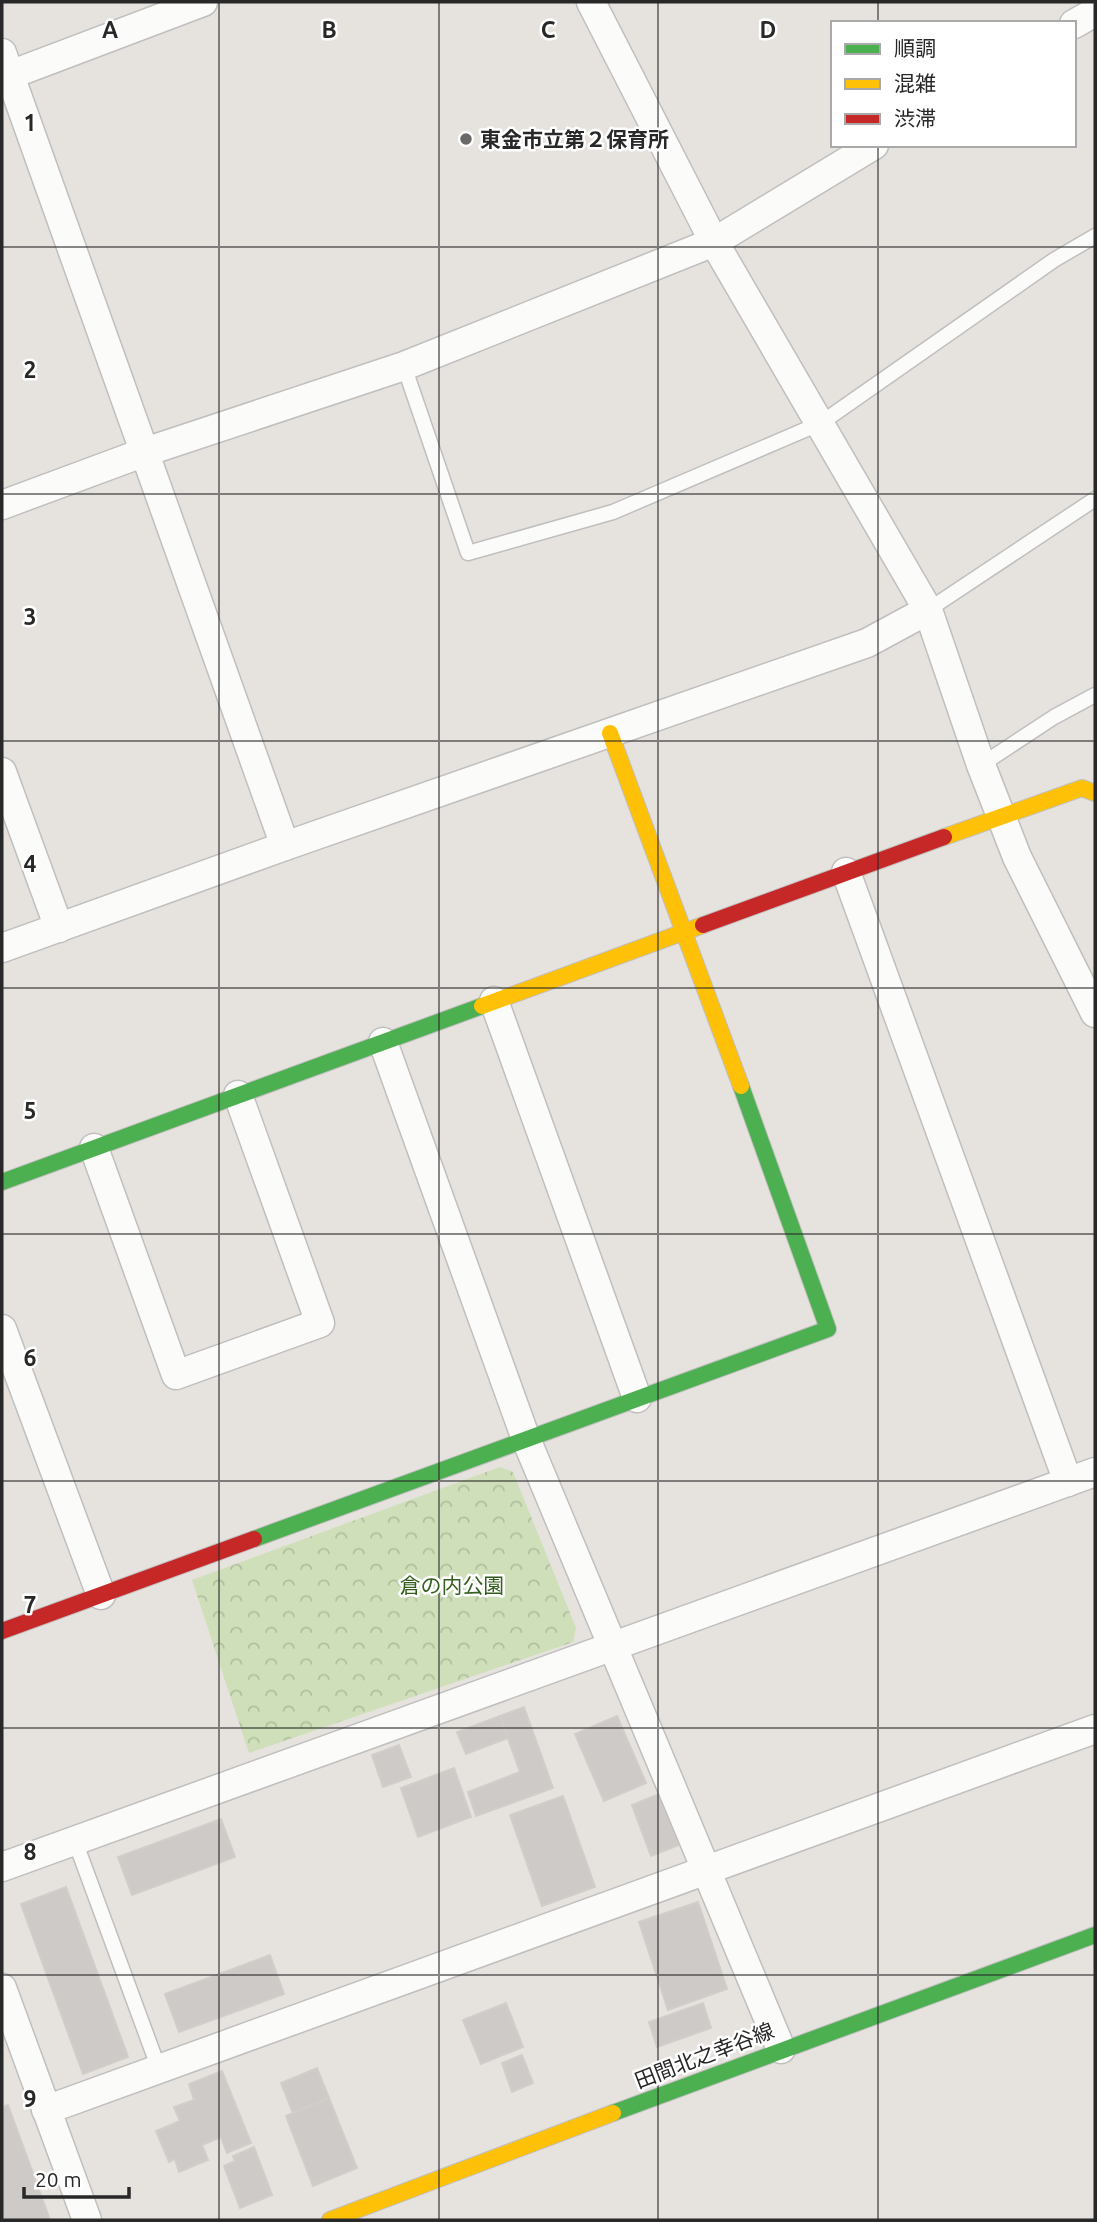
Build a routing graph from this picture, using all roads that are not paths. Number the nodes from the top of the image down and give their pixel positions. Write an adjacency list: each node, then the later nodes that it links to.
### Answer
1 (202, 2): 5 (street)
2 (591, 2): 8 (street)
3 (1095, 12): 4 (street)
4 (1076, 23)
5 (4, 69): 11 (street)
6 (871, 147): 8 (street)
7 (1095, 236): 10 (lane)
8 (714, 242): 9 (street); 10 (street)
9 (404, 366): 10 (lane); 11 (street)
10 (821, 424): 14 (street)
11 (145, 453): 13 (street); 21 (street)
12 (1095, 499): 14 (lane)
13 (2, 505)
14 (928, 610): 16 (street); 17 (street)
15 (1095, 695): 17 (lane)
16 (610, 733): 21 (street); 24 (street)
17 (981, 765): 20 (street)
18 (2, 772): 23 (street)
19 (1095, 793): 20 (street)
20 (1001, 816): 22 (street); 27 (street)
21 (285, 846): 23 (street)
22 (846, 872): 24 (street); 36 (street)
23 (59, 928): 25 (street)
24 (685, 932): 26 (street); 33 (street)
25 (2, 948)
26 (494, 1001): 28 (street); 33 (street)
27 (1095, 1013)
28 (383, 1042): 29 (street); 34 (street)
29 (238, 1095): 30 (street); 30 (street)
30 (94, 1148): 31 (street)
31 (2, 1182)
32 (2, 1329): 37 (street)
33 (637, 1398): 34 (street)
34 (526, 1439): 37 (street); 39 (street)
35 (1095, 1472): 36 (street)
36 (1068, 1482): 39 (street)
37 (101, 1595): 38 (street)
38 (2, 1631)
39 (613, 1647): 41 (street); 43 (street)
40 (1095, 1728): 43 (street)
41 (75, 1841): 42 (street); 47 (lane)
42 (2, 1867)
43 (706, 1868): 46 (street); 47 (street)
44 (1095, 1935): 46 (street, 田間北之幸谷線)
45 (2, 1988): 48 (street)
46 (781, 2049): 50 (street, 田間北之幸谷線)
47 (159, 2069): 48 (street)
48 (47, 2110): 49 (street)
49 (87, 2220)
50 (330, 2220)

